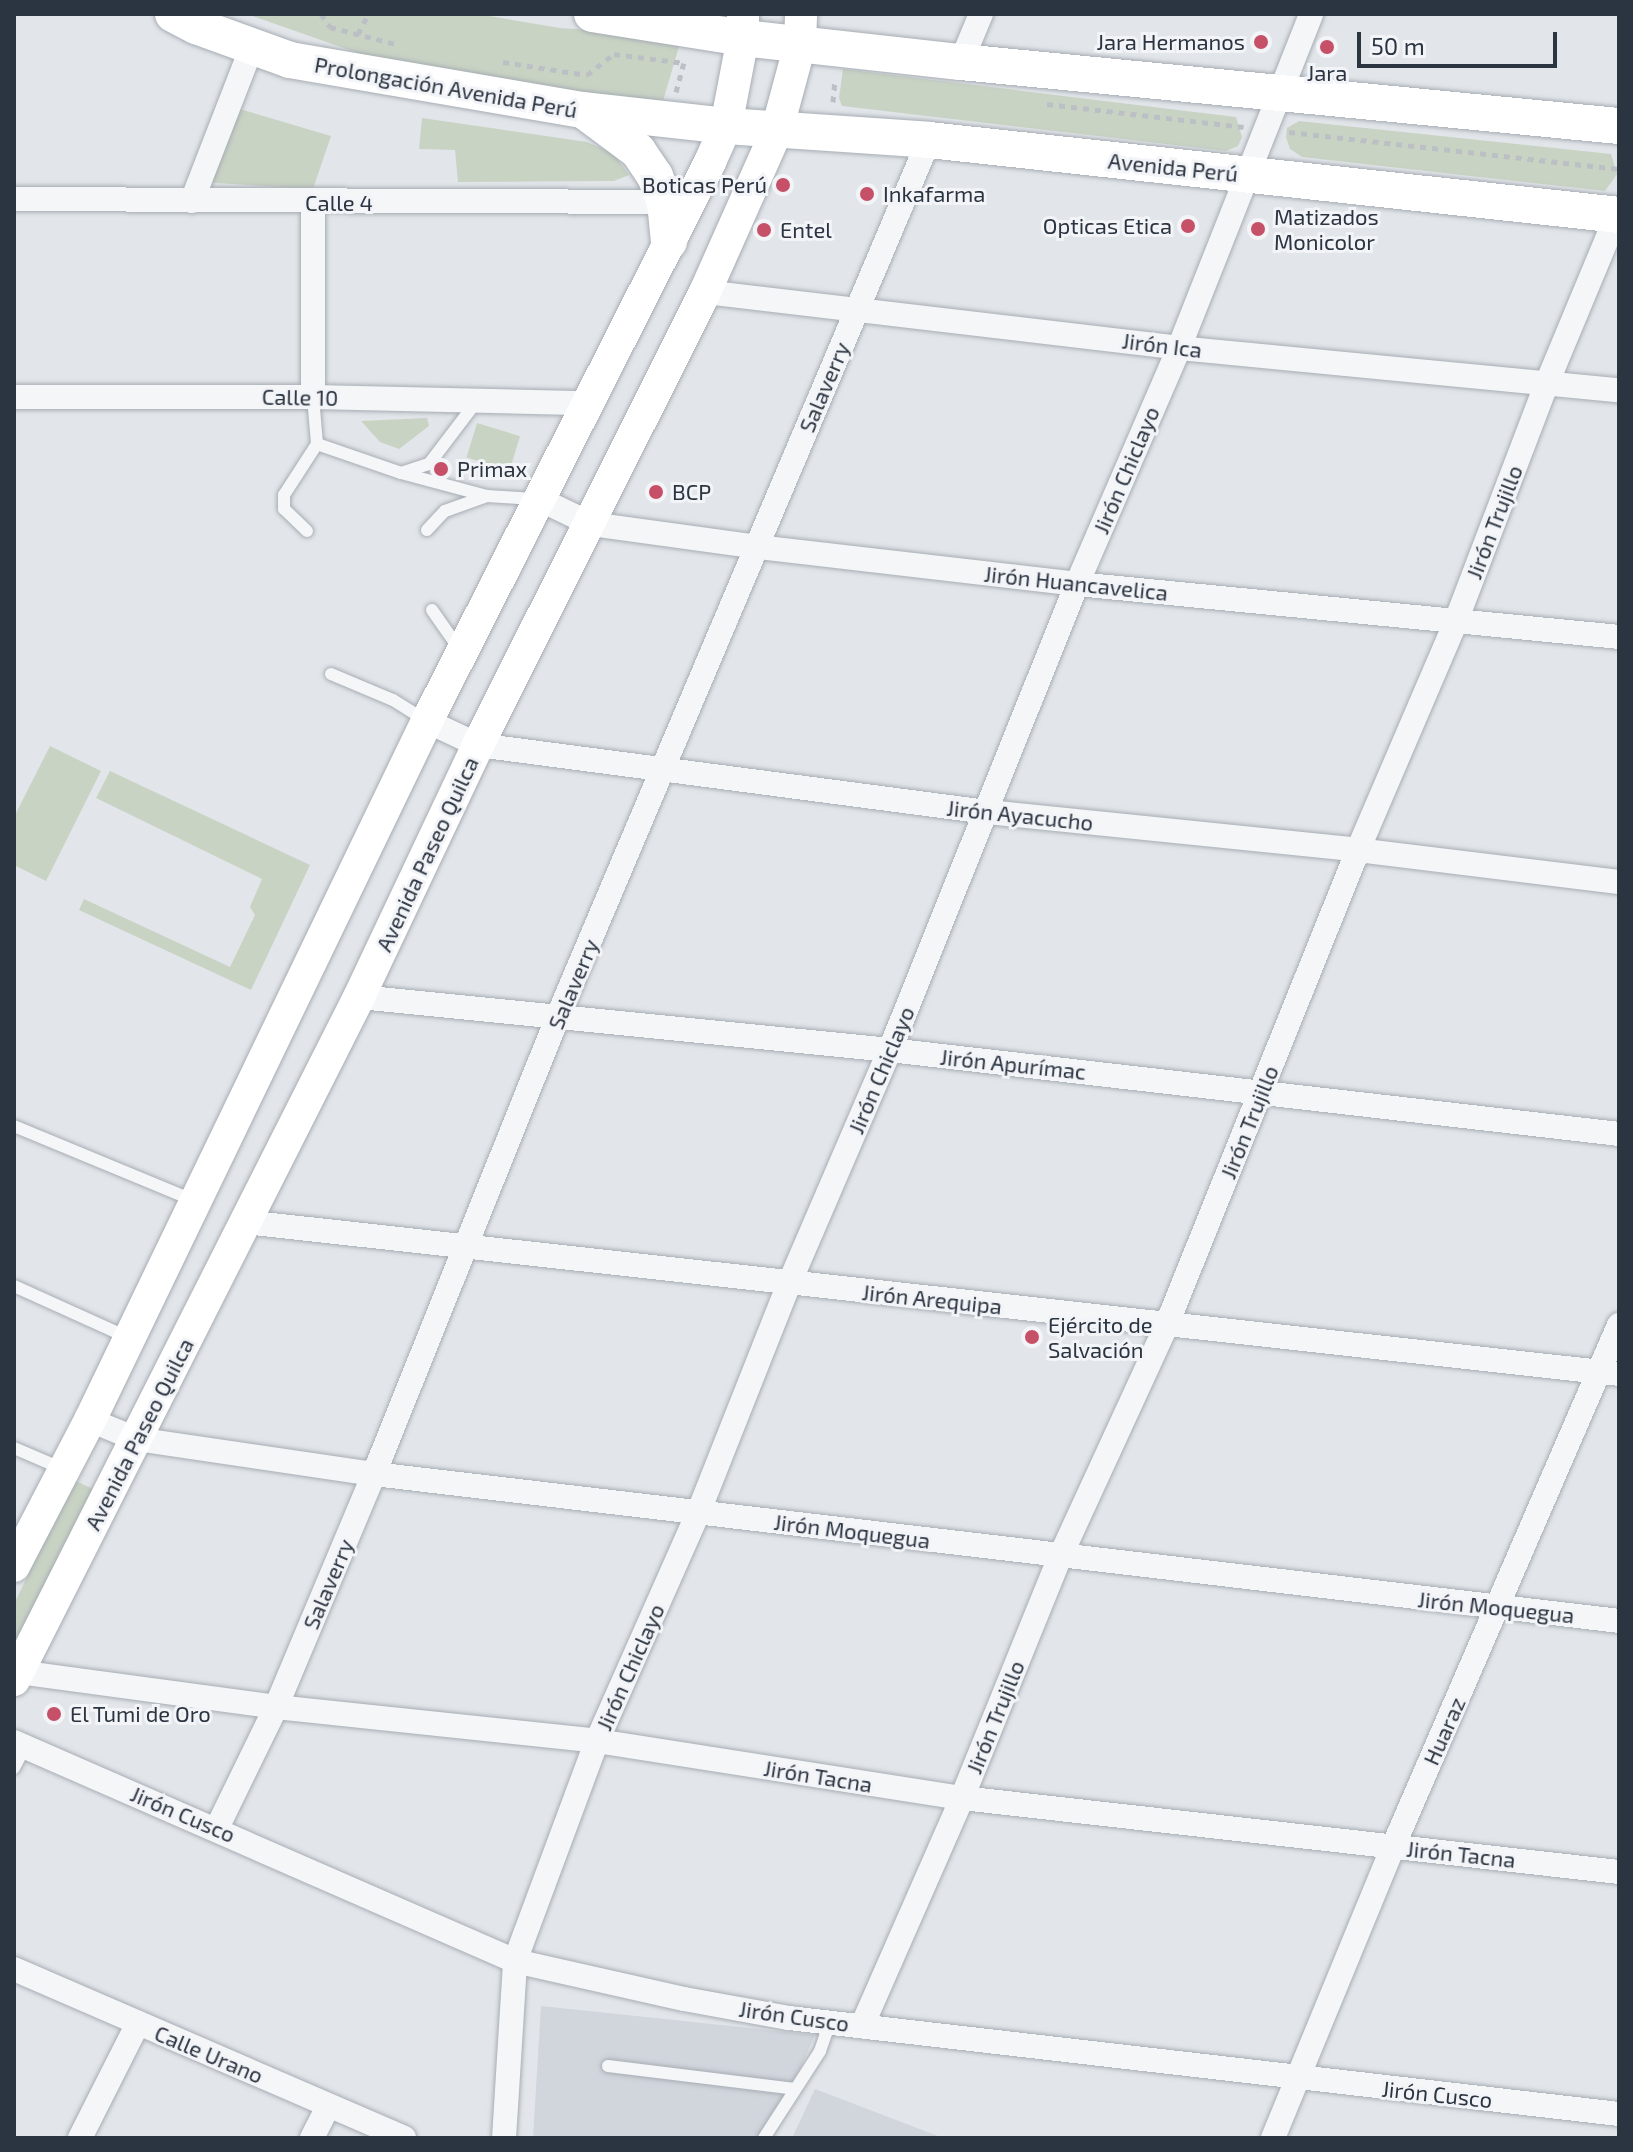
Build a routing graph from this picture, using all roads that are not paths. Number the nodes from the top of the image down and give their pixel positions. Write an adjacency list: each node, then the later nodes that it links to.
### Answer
1 (173, 14): 7 (main road, Prolongación Avenida Perú)
2 (592, 14): 5 (main road)
3 (981, 14): 8 (street)
4 (1311, 14): 9 (street, Jirón Chiclayo)
5 (743, 26): 6 (main road); 11 (main road)
6 (800, 29): 8 (main road); 13 (main road, Avenida Paseo Quilca)
7 (252, 46): 10 (main road, Prolongación Avenida Perú); 17 (street)
8 (961, 62): 9 (main road)
9 (1278, 93): 12 (main road); 15 (street, Jirón Chiclayo)
10 (582, 110): 11 (main road, Prolongación Avenida Perú); 18 (main road)
11 (726, 126): 13 (main road, Avenida Perú); 21 (main road)
12 (1619, 126)
13 (777, 130): 14 (main road, Avenida Perú); 22 (main road, Avenida Paseo Quilca)
14 (929, 140): 15 (main road, Avenida Perú); 23 (street, Salaverry)
15 (1247, 176): 20 (main road, Avenida Perú); 24 (street, Jirón Chiclayo)
16 (14, 199): 17 (street, Calle 4)
17 (192, 201): 19 (street, Calle 4)
18 (665, 202): 19 (street, Calle 4); 21 (main road)
19 (313, 203): 28 (street)
20 (1618, 213): 25 (street, Jirón Trujillo)
21 (669, 242): 30 (main road)
22 (705, 292): 23 (street, Jirón Ica); 35 (main road, Avenida Paseo Quilca)
23 (857, 308): 24 (street, Jirón Ica); 38 (street, Salaverry)
24 (1179, 348): 25 (street, Jirón Ica); 39 (street, Jirón Chiclayo)
25 (1547, 383): 26 (street, Jirón Ica); 41 (street, Jirón Trujillo)
26 (1619, 390)
27 (14, 397): 28 (street, Calle 10)
28 (313, 397): 29 (street, Calle 10); 31 (lane)
29 (478, 401): 30 (street, Calle 10); 32 (lane)
30 (586, 403): 34 (main road)
31 (317, 444): 32 (lane); 37 (lane)
32 (401, 473): 33 (lane)
33 (487, 496): 34 (lane); 36 (lane)
34 (539, 499): 35 (street, Jirón Huancavelica); 43 (main road)
35 (591, 524): 38 (street, Jirón Huancavelica); 46 (main road, Avenida Paseo Quilca)
36 (427, 530)
37 (307, 531)
38 (758, 547): 39 (street, Jirón Huancavelica); 47 (street, Salaverry)
39 (1077, 584): 41 (street, Jirón Huancavelica); 48 (street, Jirón Chiclayo)
40 (432, 610): 43 (lane)
41 (1456, 621): 42 (street, Jirón Huancavelica); 49 (street, Jirón Trujillo)
42 (1619, 637)
43 (462, 652): 45 (main road)
44 (331, 674): 45 (lane)
45 (427, 721): 46 (street, Jirón Ayacucho); 57 (main road)
46 (478, 745): 47 (street, Jirón Ayacucho); 51 (main road, Avenida Paseo Quilca)
47 (665, 770): 48 (street, Jirón Ayacucho); 52 (street, Salaverry)
48 (987, 812): 49 (street, Jirón Ayacucho); 53 (street, Jirón Chiclayo)
49 (1358, 850): 50 (street, Jirón Ayacucho); 54 (street, Jirón Trujillo)
50 (1619, 882)
51 (359, 997): 52 (street, Jirón Apurímac); 58 (main road, Avenida Paseo Quilca)
52 (558, 1016): 53 (street, Jirón Apurímac); 59 (street, Salaverry)
53 (890, 1050): 54 (street, Jirón Apurímac); 60 (street, Jirón Chiclayo)
54 (1261, 1092): 56 (street, Jirón Apurímac); 62 (street, Jirón Trujillo)
55 (14, 1126): 57 (lane)
56 (1619, 1134)
57 (195, 1201): 64 (main road)
58 (245, 1222): 59 (street, Jirón Arequipa); 67 (main road, Avenida Paseo Quilca)
59 (465, 1247): 60 (street, Jirón Arequipa); 70 (street, Salaverry)
60 (789, 1284): 62 (street, Jirón Arequipa); 71 (street, Jirón Chiclayo)
61 (14, 1286): 64 (lane)
62 (1167, 1324): 65 (street, Jirón Arequipa); 72 (street, Jirón Trujillo)
63 (1619, 1325): 65 (street, Huaraz)
64 (129, 1339): 66 (main road)
65 (1609, 1373): 74 (street, Huaraz)
66 (90, 1420): 67 (street, Jirón Moquegua); 69 (main road)
67 (136, 1439): 70 (street, Jirón Moquegua); 76 (main road, Avenida Paseo Quilca)
68 (14, 1448): 69 (lane)
69 (63, 1469): 73 (main road)
70 (374, 1474): 71 (street, Jirón Moquegua); 77 (street, Salaverry)
71 (699, 1511): 72 (street, Jirón Moquegua); 78 (street, Jirón Chiclayo)
72 (1060, 1557): 74 (street, Jirón Moquegua); 80 (street, Jirón Trujillo)
73 (14, 1566)
74 (1497, 1607): 75 (street, Jirón Moquegua); 82 (street, Huaraz)
75 (1619, 1621)
76 (16, 1676): 77 (street, Jirón Tacna)
77 (276, 1707): 78 (street, Jirón Tacna); 81 (street, Salaverry)
78 (597, 1741): 80 (street, Jirón Tacna); 84 (street, Jirón Chiclayo)
79 (18, 1752): 81 (street, Jirón Cusco)
80 (962, 1798): 82 (street, Jirón Tacna); 88 (street, Jirón Trujillo)
81 (217, 1828): 84 (street, Jirón Cusco)
82 (1393, 1847): 83 (street, Jirón Tacna); 90 (street, Huaraz)
83 (1619, 1872)
84 (515, 1961): 86 (street, Jirón Cusco); 97 (street, Jirón Chiclayo)
85 (14, 1969): 87 (street, Calle Urano)
86 (830, 2022): 88 (street, Jirón Cusco); 91 (lane)
87 (138, 2023): 92 (street, Calle Urano); 94 (street)
88 (862, 2026): 90 (street, Jirón Cusco)
89 (608, 2066): 91 (lane)
90 (1299, 2078): 93 (street, Jirón Cusco); 99 (street, Huaraz)
91 (795, 2089): 98 (lane)
92 (328, 2106): 95 (street); 96 (street, Calle Urano)
93 (1619, 2114)
94 (80, 2138)
95 (312, 2138)
96 (404, 2138)
97 (504, 2138)
98 (764, 2138)
99 (1273, 2138)

